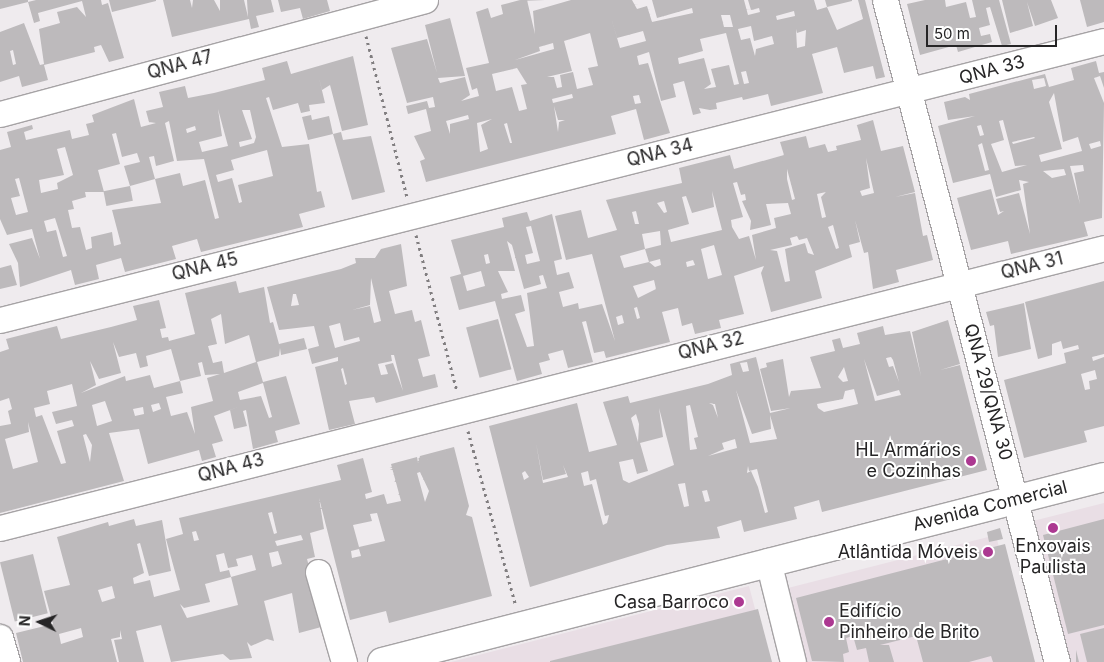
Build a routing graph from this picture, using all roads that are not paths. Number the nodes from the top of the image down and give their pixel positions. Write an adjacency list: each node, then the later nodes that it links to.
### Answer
1 (425, 0): 5 (street, QNA 47)
2 (885, 0): 4 (street, QNA 29/QNA 30)
3 (1104, 40): 4 (street, QNA 33)
4 (908, 91): 6 (street, QNA 34); 8 (street, QNA 29/QNA 30)
5 (0, 114)
6 (411, 214): 9 (street, QNA 45)
7 (1104, 248): 8 (street, QNA 31)
8 (960, 284): 10 (street, QNA 32); 12 (street, QNA 29/QNA 30)
9 (0, 320)
10 (462, 408): 13 (street, QNA 43)
11 (1104, 477): 12 (main road, Avenida Comercial)
12 (1016, 499): 14 (main road, Avenida Comercial); 21 (street, QNA 29/QNA 30)
13 (0, 528)
14 (768, 561): 19 (main road, Avenida Comercial); 20 (street)
15 (318, 572): 18 (street)
16 (0, 637): 17 (street)
17 (7, 662)
18 (344, 662)
19 (382, 662)
20 (793, 662)
21 (1057, 662)

